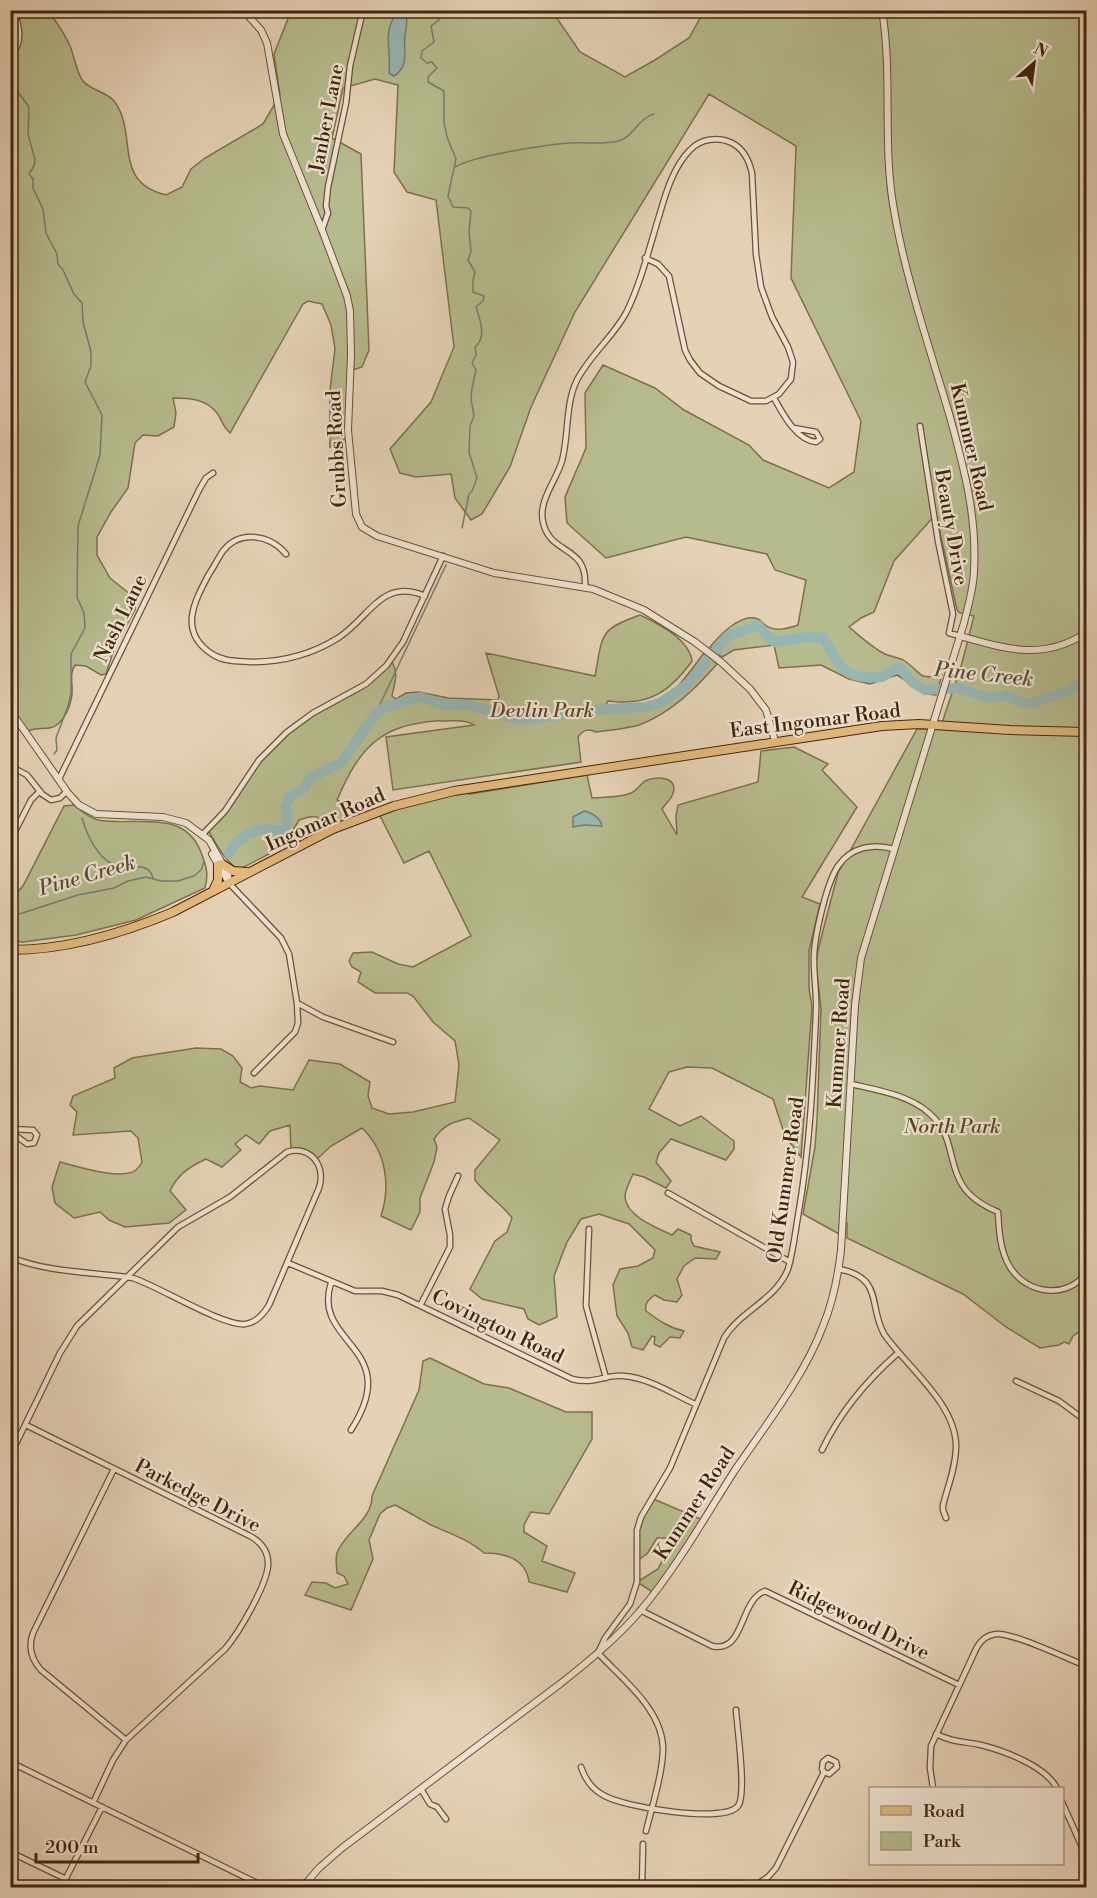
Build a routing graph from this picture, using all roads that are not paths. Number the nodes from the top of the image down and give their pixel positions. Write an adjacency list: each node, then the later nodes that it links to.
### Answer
1 (14, 10): 5 (street)
2 (243, 10): 6 (street, Grubbs Road)
3 (363, 10): 6 (street, Janber Lane)
4 (882, 10): 17 (street, Kummer Road)
5 (10, 59)
6 (322, 230): 13 (street, Grubbs Road)
7 (645, 258): 8 (street); 8 (street); 14 (street)
8 (774, 398): 10 (street)
9 (920, 426): 17 (street, Beauty Drive)
10 (794, 428): 10 (street)
11 (213, 473): 24 (street, Nash Lane)
12 (286, 554): 15 (street)
13 (444, 556): 14 (street, Grubbs Road); 15 (street)
14 (585, 587): 21 (street, Grubbs Road)
15 (425, 596): 29 (street)
16 (1086, 633): 17 (street)
17 (960, 636): 19 (street, Kummer Road)
18 (10, 710): 24 (street)
19 (933, 725): 20 (main road); 21 (main road, East Ingomar Road); 31 (street, Kummer Road)
20 (1086, 732)
21 (775, 741): 22 (main road, East Ingomar Road)
22 (702, 752): 33 (main road, Ingomar Road)
23 (10, 766): 26 (street)
24 (58, 779): 25 (street)
25 (67, 791): 26 (street); 29 (street)
26 (40, 792): 28 (street)
27 (10, 821): 28 (street)
28 (19, 825): 30 (street)
29 (201, 835): 32 (street)
30 (10, 841)
31 (894, 849): 40 (street, Kummer Road); 46 (street, Old Kummer Road)
32 (220, 864): 33 (main road); 34 (street); 35 (main road)
33 (249, 872): 34 (main road, Ingomar Road)
34 (229, 883): 35 (main road, Ingomar Road); 37 (street)
35 (212, 892): 36 (main road, Ingomar Road)
36 (10, 950)
37 (297, 1003): 38 (street); 39 (street)
38 (393, 1042)
39 (254, 1073)
40 (851, 1084): 48 (street, Kummer Road); 49 (street)
41 (10, 1130): 41 (street)
42 (458, 1176): 52 (street)
43 (668, 1193): 46 (street)
44 (589, 1229): 54 (street)
45 (10, 1257): 50 (street)
46 (790, 1262): 56 (street, Old Kummer Road)
47 (288, 1263): 50 (street); 50 (street); 51 (street, Covington Road)
48 (839, 1269): 53 (street); 64 (street, Kummer Road)
49 (1086, 1274)
50 (126, 1276): 58 (street)
51 (331, 1283): 52 (street, Covington Road); 59 (street)
52 (421, 1304): 54 (street, Covington Road)
53 (898, 1353): 60 (street); 63 (street)
54 (606, 1378): 56 (street, Covington Road)
55 (1016, 1381): 57 (street)
56 (695, 1404): 65 (street, Old Kummer Road)
57 (1086, 1421)
58 (26, 1425): 61 (street); 62 (street, Parkedge Drive)
59 (351, 1430)
60 (822, 1450)
61 (10, 1456)
62 (114, 1468): 70 (street); 70 (street, Parkedge Drive)
63 (946, 1518)
64 (640, 1610): 65 (street, Kummer Road); 67 (street, Ridgewood Drive)
65 (598, 1653): 76 (street, Kummer Road); 80 (street)
66 (1086, 1666): 67 (street)
67 (958, 1685): 69 (street)
68 (736, 1710): 80 (street)
69 (936, 1734): 74 (street); 75 (street)
70 (126, 1740): 77 (street, Parkedge Drive)
71 (10, 1762): 77 (street)
72 (581, 1767): 80 (street)
73 (824, 1772): 91 (street)
74 (933, 1787)
75 (1056, 1787)
76 (420, 1789): 81 (street); 89 (street, Kummer Road)
77 (93, 1803): 79 (street)
78 (1064, 1806): 85 (street)
79 (102, 1808): 86 (street); 88 (street)
80 (651, 1809): 82 (street)
81 (446, 1819)
82 (646, 1831)
83 (643, 1844): 90 (street)
84 (10, 1852): 86 (street)
85 (1086, 1856)
86 (66, 1879): 87 (street)
87 (61, 1887)
88 (267, 1887)
89 (302, 1887)
90 (642, 1887)
91 (751, 1887)

